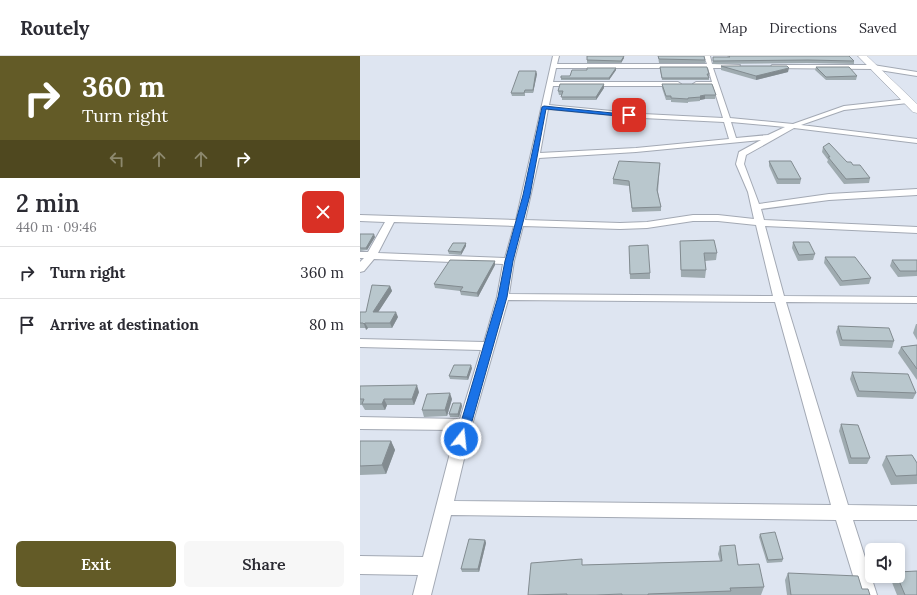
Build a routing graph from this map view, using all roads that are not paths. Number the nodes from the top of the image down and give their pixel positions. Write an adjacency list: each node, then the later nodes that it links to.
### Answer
1 (556, 56): 4 (street)
2 (707, 56): 5 (street)
3 (862, 56): 8 (main road)
4 (553, 66): 5 (street); 10 (street)
5 (710, 66): 6 (street); 13 (street)
6 (741, 66)
7 (765, 66): 8 (street)
8 (873, 67): 9 (street); 14 (main road)
9 (917, 74)
10 (549, 84): 11 (street); 15 (street)
11 (684, 84)
12 (692, 84): 13 (street)
13 (716, 84): 17 (street)
14 (908, 101): 16 (main road); 18 (street)
15 (544, 107): 17 (street); 22 (street)
16 (917, 110)
17 (727, 119): 18 (street); 20 (street)
18 (797, 125): 19 (street); 21 (street)
19 (770, 136): 20 (street); 24 (street)
20 (733, 140): 22 (street)
21 (917, 141)
22 (534, 156): 28 (street)
23 (917, 192): 24 (street)
24 (755, 207): 27 (street)
25 (360, 218): 26 (street)
26 (390, 220): 28 (street); 31 (street)
27 (761, 223): 28 (street); 29 (street); 35 (street)
28 (518, 224): 32 (street)
29 (917, 230)
30 (360, 255): 31 (street)
31 (372, 255): 32 (street); 33 (street)
32 (509, 261): 34 (street)
33 (360, 269)
34 (503, 297): 35 (street); 38 (street)
35 (779, 298): 36 (street); 42 (street)
36 (917, 300)
37 (360, 343): 38 (street)
38 (489, 346): 40 (street)
39 (360, 423): 40 (street)
40 (465, 425): 41 (street)
41 (443, 508): 42 (street); 45 (street)
42 (842, 513): 43 (street); 47 (street)
43 (917, 513)
44 (360, 564): 45 (street)
45 (429, 566): 46 (street)
46 (422, 595)
47 (868, 595)

